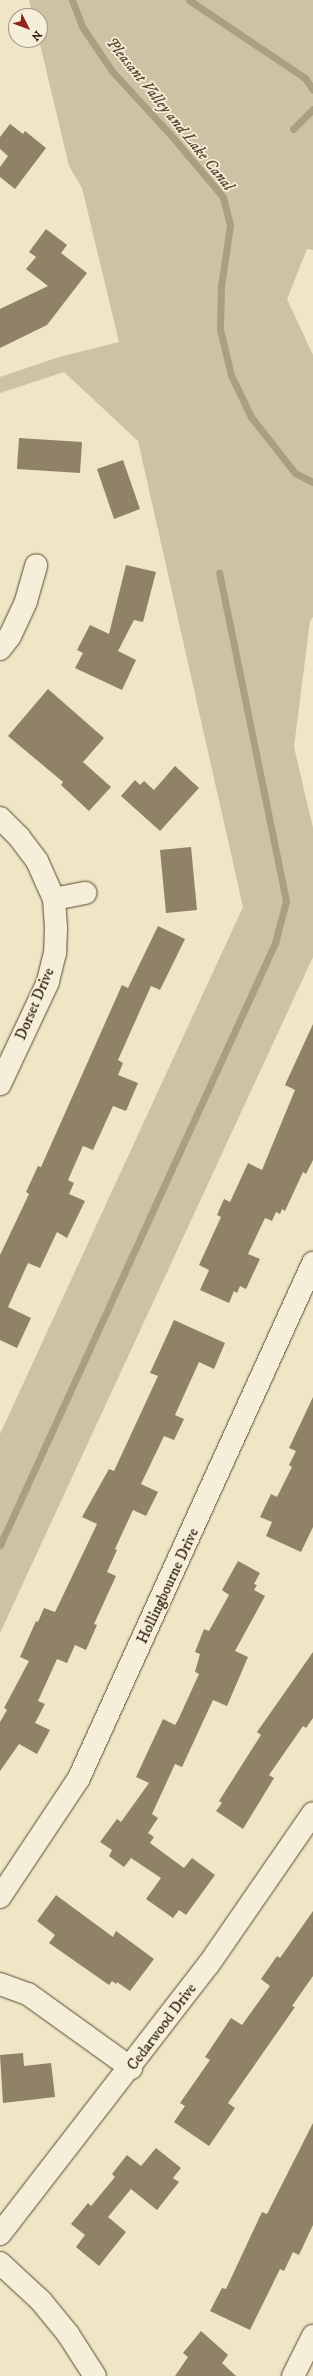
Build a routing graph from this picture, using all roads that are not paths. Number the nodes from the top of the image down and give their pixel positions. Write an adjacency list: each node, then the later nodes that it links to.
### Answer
1 (36, 565): 2 (street)
2 (0, 649)
3 (0, 818): 5 (street, Dorset Drive)
4 (85, 893): 5 (street)
5 (54, 899): 6 (street, Dorset Drive)
6 (0, 1084)
7 (313, 1263): 9 (street, Hollingbourne Drive)
8 (312, 1817): 11 (street, Cedarwood Drive)
9 (0, 1897)
10 (0, 1984): 11 (street)
11 (131, 2068): 12 (street, Cedarwood Drive)
12 (0, 2234)
13 (0, 2263): 15 (street)
14 (313, 2336): 16 (street)
15 (95, 2376)
16 (293, 2376)

